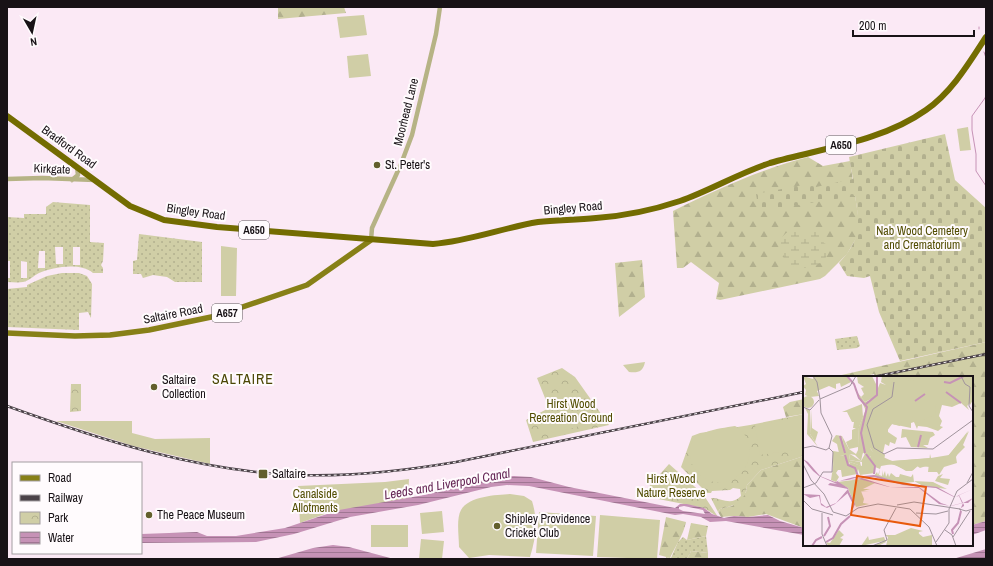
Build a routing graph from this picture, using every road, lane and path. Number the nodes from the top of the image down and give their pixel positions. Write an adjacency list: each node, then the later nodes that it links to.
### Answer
1 (440, 7): 9 (street, Moorhead Lane)
2 (986, 37): 9 (highway, Bingley Road / A650)
3 (7, 116): 4 (highway, Bradford Road / A650)
4 (76, 166): 6 (street); 7 (highway, Bradford Road / A650)
5 (7, 179): 6 (street, Kirkgate)
6 (72, 180): 7 (street, Kirkgate)
7 (96, 180): 8 (highway, Bradford Road / A650)
8 (118, 197): 9 (highway, Bingley Road / A650)
9 (372, 240): 10 (main road, Saltaire Road / A657)
10 (7, 333)

